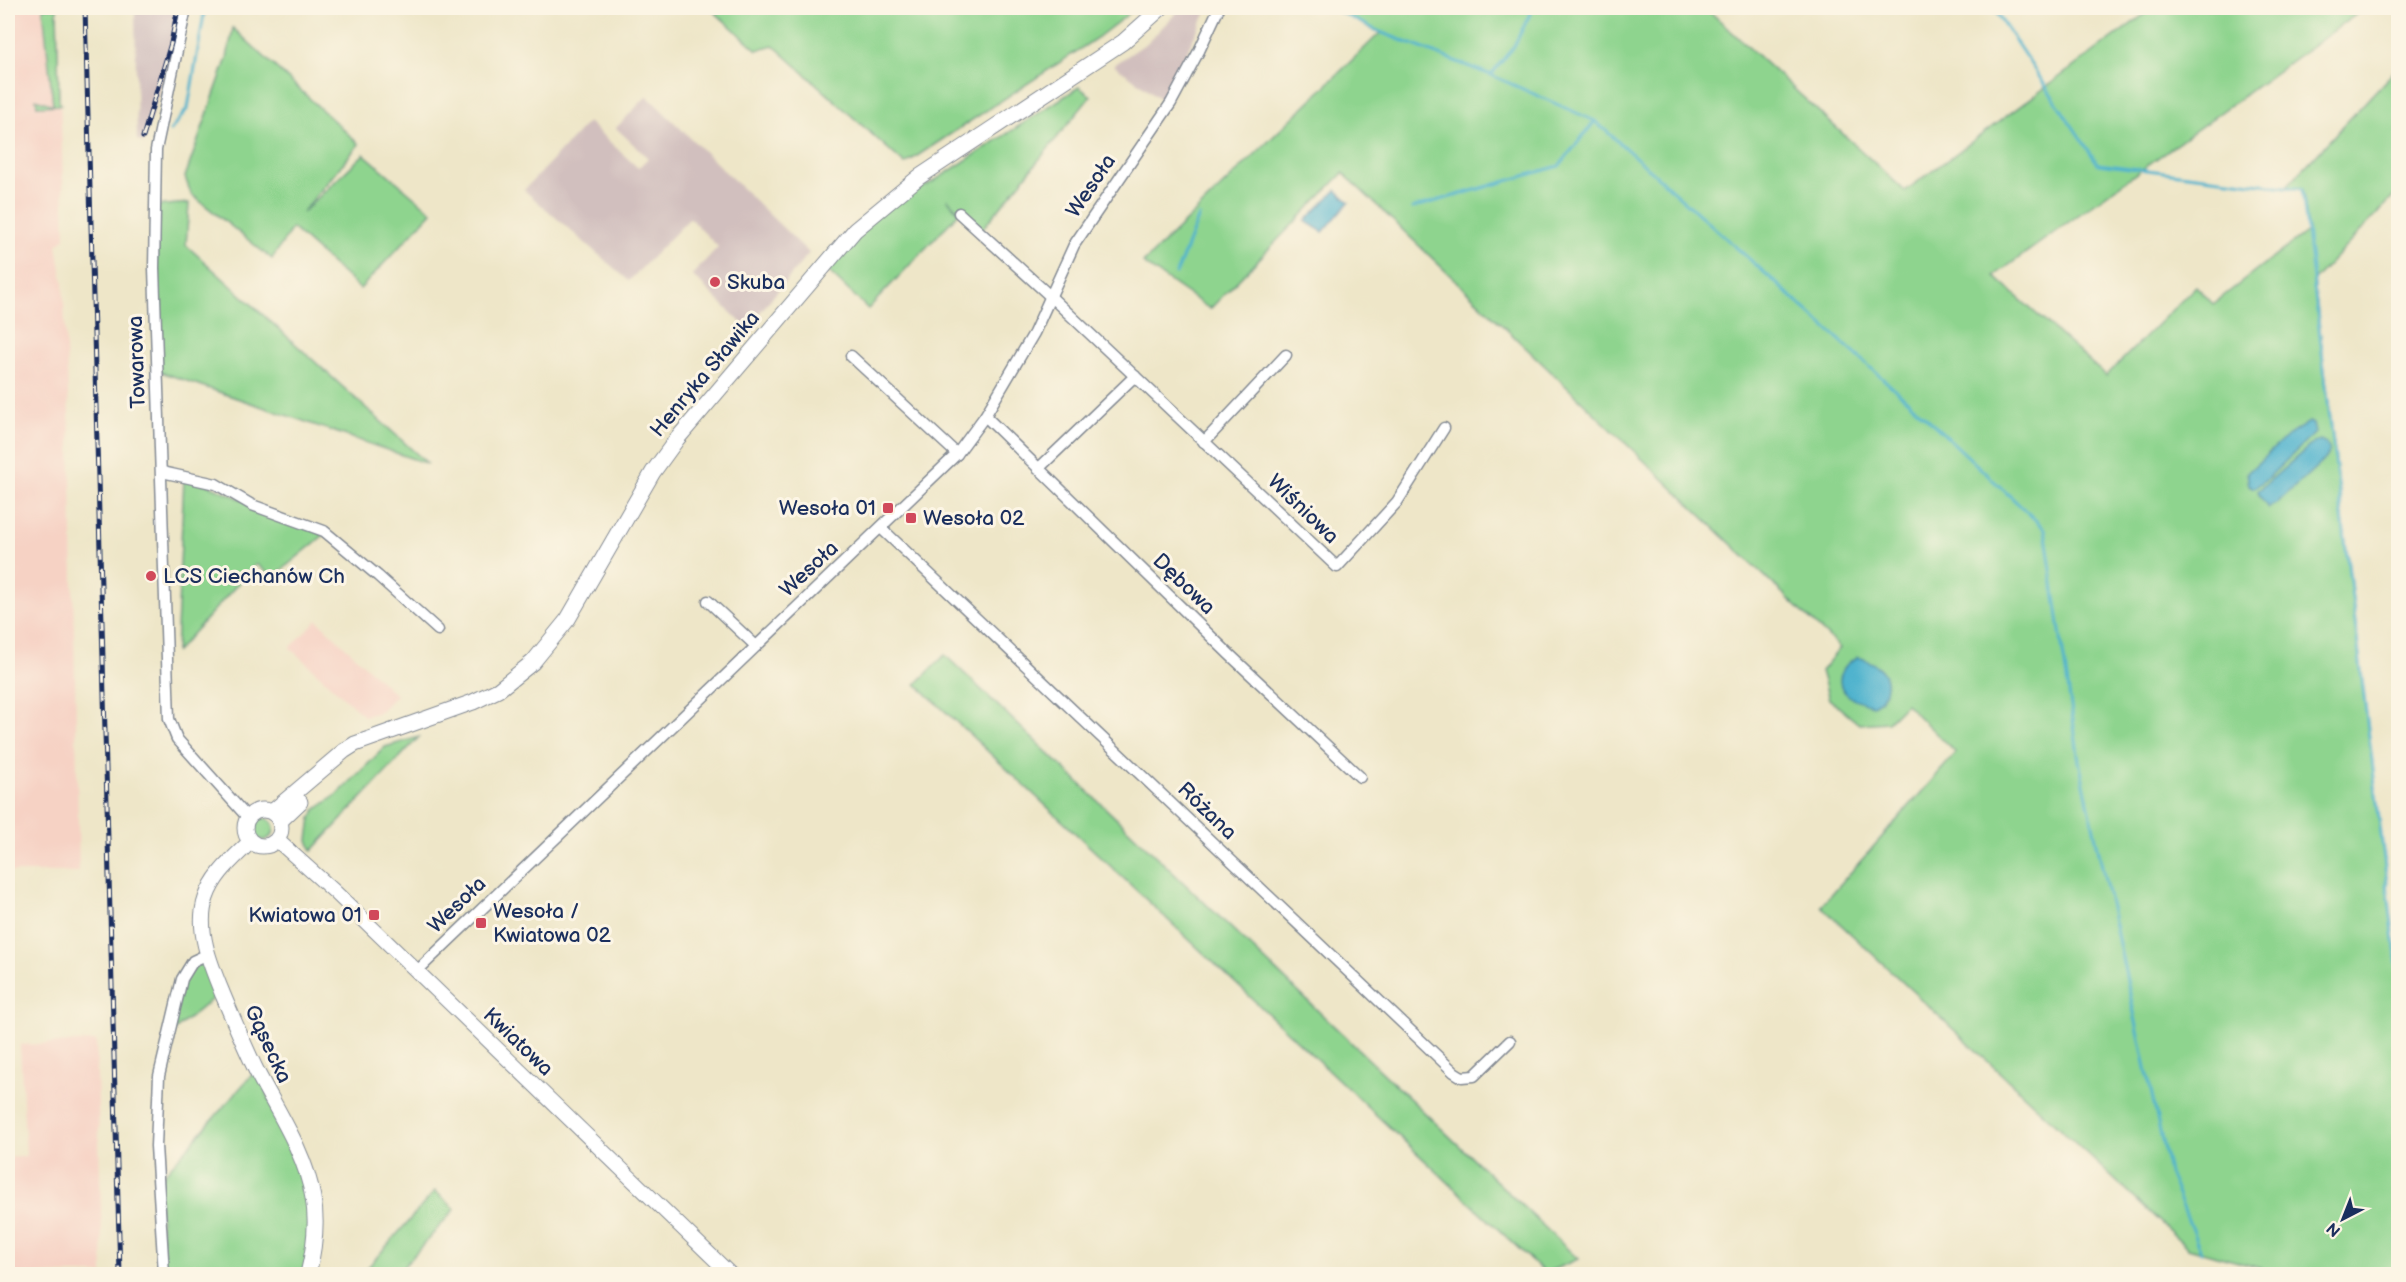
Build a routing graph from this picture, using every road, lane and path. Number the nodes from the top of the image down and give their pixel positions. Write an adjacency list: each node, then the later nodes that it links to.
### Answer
1 (186, 8): 14 (street, Towarowa)
2 (1161, 8): 20 (main road, Henryka Sławika)
3 (1219, 8): 5 (street, Wesoła)
4 (959, 213): 5 (street, Wiśniowa)
5 (1050, 296): 8 (street, Wiśniowa); 9 (street, Wesoła)
6 (1286, 355): 11 (street)
7 (851, 356): 12 (street)
8 (1135, 376): 11 (street, Wiśniowa); 13 (street)
9 (985, 416): 12 (street, Wesoła); 13 (street, Dębowa)
10 (1444, 428): 11 (street, Wiśniowa)
11 (1204, 442)
12 (957, 454): 15 (street, Wesoła)
13 (1038, 469): 19 (street, Dębowa)
14 (162, 472): 17 (street); 21 (street, Towarowa)
15 (881, 528): 18 (street, Wesoła); 26 (street, Różana)
16 (708, 602): 18 (street)
17 (438, 630)
18 (756, 646): 25 (street, Wesoła)
19 (1360, 777)
20 (276, 817): 21 (main road); 22 (main road)
21 (248, 818): 23 (main road)
22 (277, 840): 23 (main road); 25 (street, Kwiatowa)
23 (250, 842): 24 (main road, Gąsecka)
24 (207, 954): 27 (street); 28 (main road, Gąsecka)
25 (416, 972): 29 (street, Kwiatowa)
26 (1510, 1041)
27 (164, 1275)
28 (308, 1275)
29 (730, 1275)

